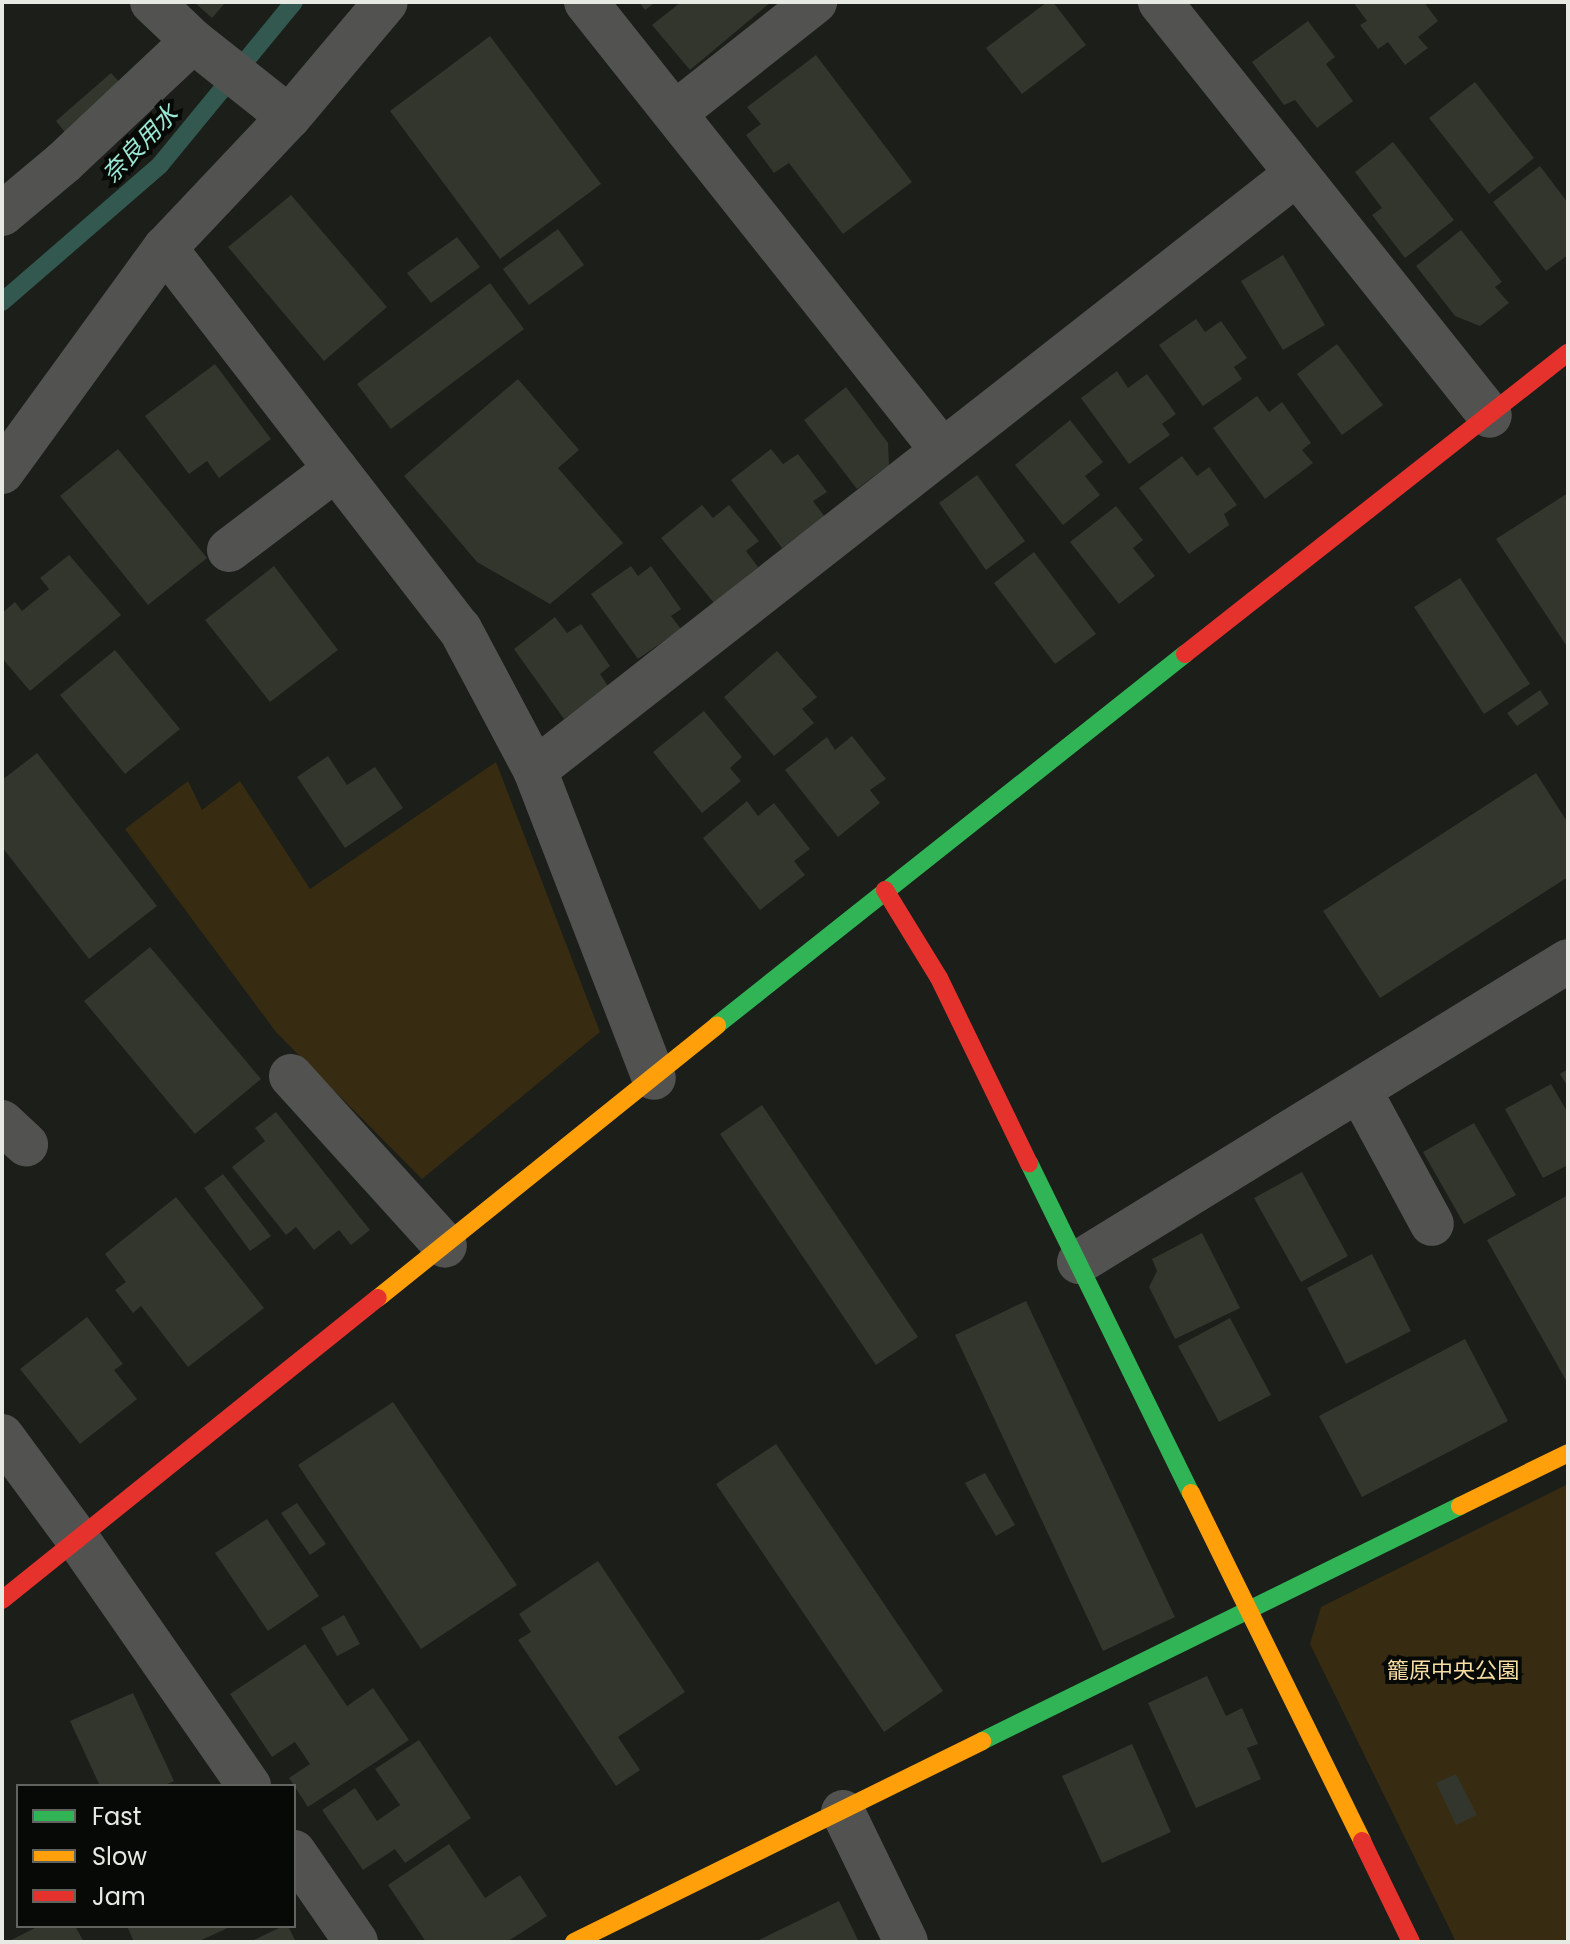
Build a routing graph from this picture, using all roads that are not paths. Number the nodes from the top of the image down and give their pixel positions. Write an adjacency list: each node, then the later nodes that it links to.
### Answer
1 (152, 2): 6 (street)
2 (386, 2): 8 (street)
3 (586, 2): 7 (street)
4 (815, 2): 7 (street)
5 (1160, 2): 9 (street)
6 (193, 41): 8 (street); 10 (street)
7 (675, 113): 14 (street)
8 (289, 117): 11 (street)
9 (1295, 175): 13 (street); 14 (street)
10 (2, 214)
11 (165, 248): 15 (street); 16 (street)
12 (1568, 353): 13 (street)
13 (1490, 416): 19 (street)
14 (942, 450): 18 (street)
15 (336, 469): 17 (street); 18 (street)
16 (2, 472)
17 (229, 550)
18 (535, 770): 22 (street)
19 (885, 890): 22 (street); 26 (street)
20 (1568, 961): 23 (street)
21 (291, 1076): 25 (street)
22 (654, 1078): 25 (street)
23 (1360, 1091): 24 (street); 26 (street)
24 (1432, 1224)
25 (445, 1246): 29 (street)
26 (1079, 1262): 31 (street)
27 (2, 1436): 29 (street)
28 (1568, 1453): 31 (street)
29 (79, 1541): 30 (street); 32 (street)
30 (2, 1600)
31 (1249, 1610): 33 (street); 38 (street)
32 (248, 1784)
33 (843, 1812): 36 (street); 37 (street)
34 (296, 1855): 35 (street)
35 (356, 1942)
36 (574, 1942)
37 (906, 1942)
38 (1411, 1942)

